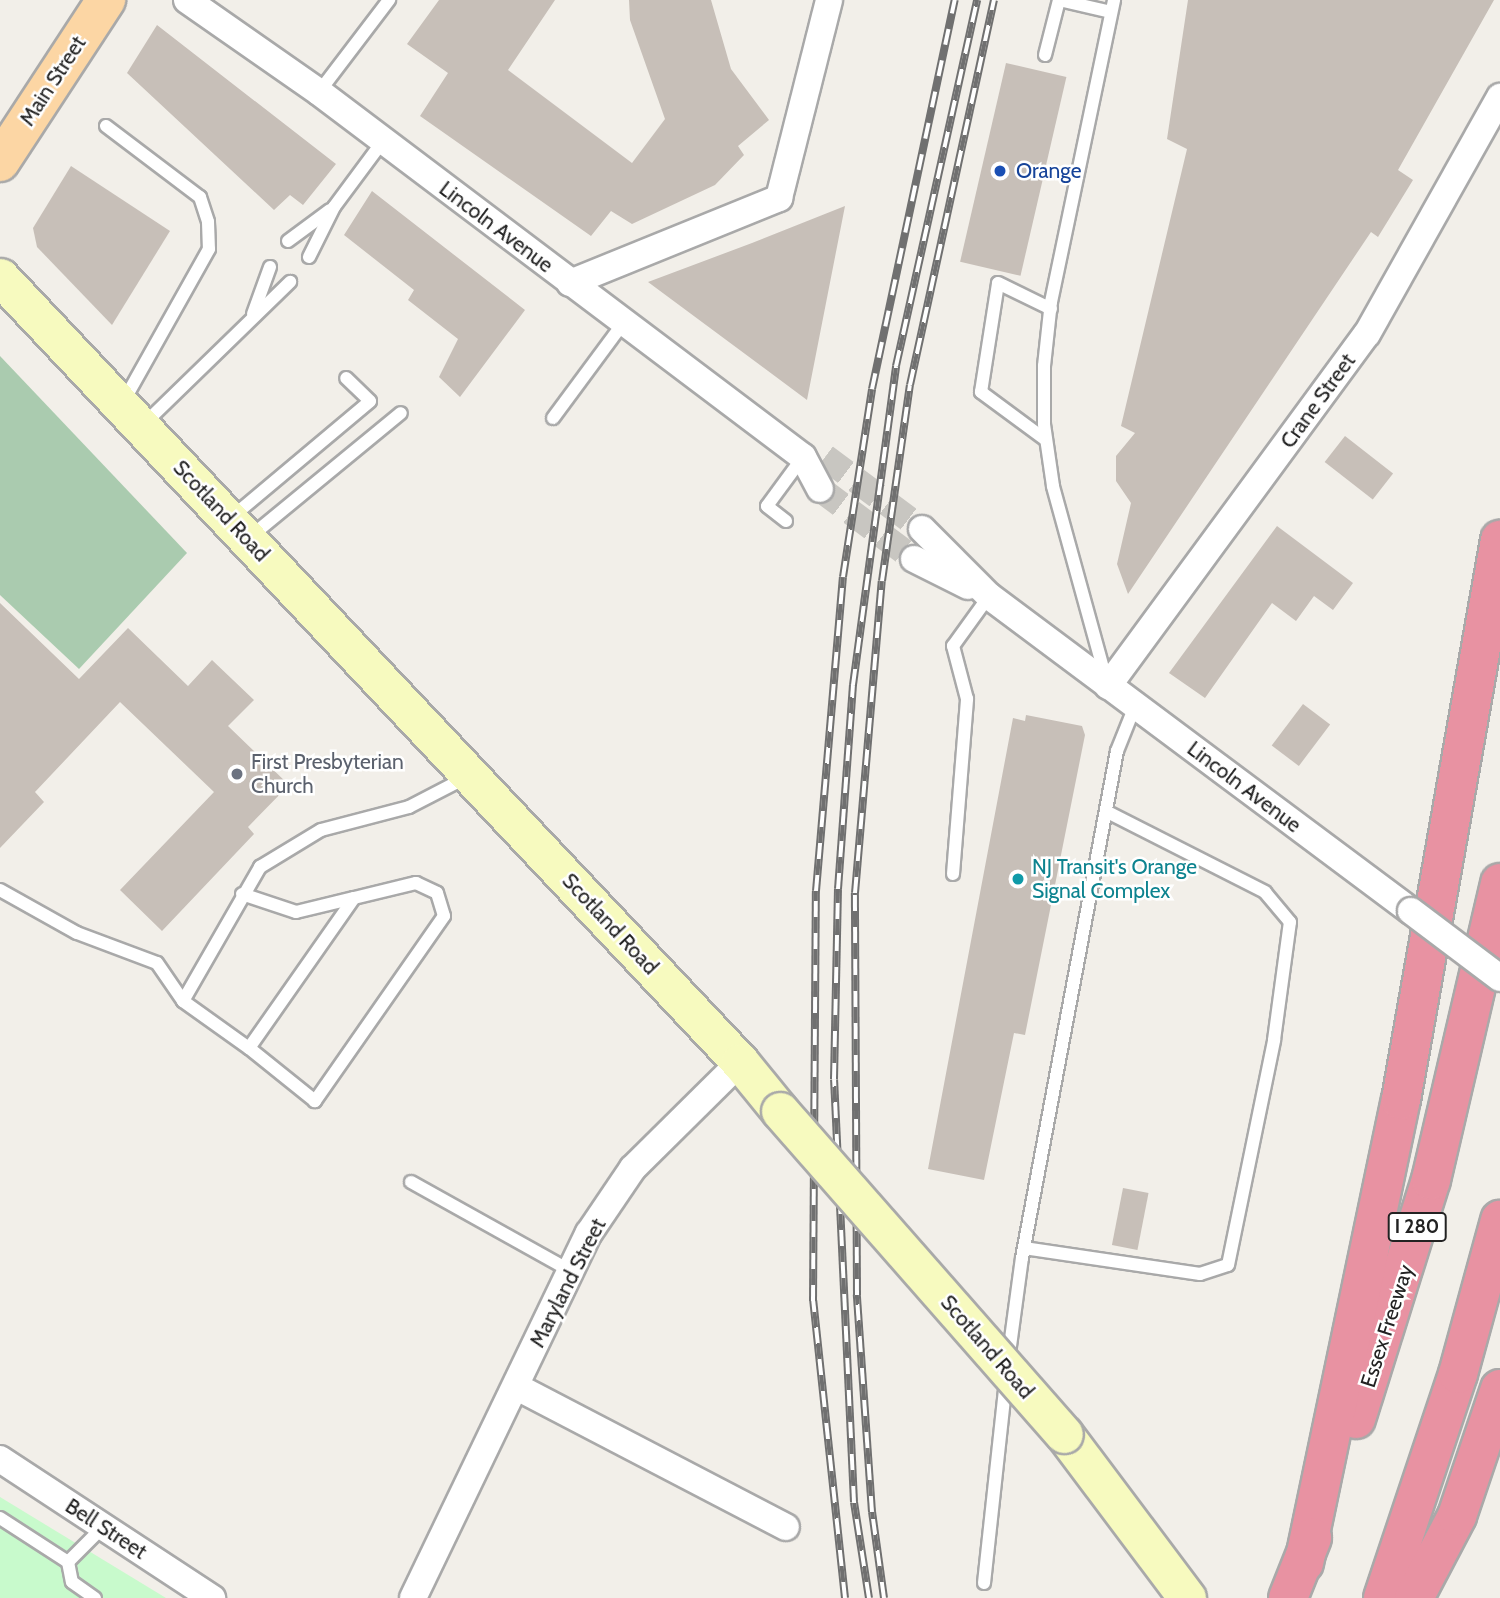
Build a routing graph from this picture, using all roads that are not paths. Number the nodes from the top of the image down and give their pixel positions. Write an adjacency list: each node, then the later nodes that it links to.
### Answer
1 (106, 0): 12 (main road, Main Street)
2 (187, 0): 8 (street, Lincoln Avenue)
3 (389, 0): 8 (lane)
4 (829, 0): 19 (street)
5 (1059, 0): 6 (lane); 7 (lane)
6 (1113, 6): 20 (lane)
7 (1045, 55)
8 (319, 92): 11 (street, Lincoln Avenue)
9 (1500, 97): 36 (street, Crane Street)
10 (106, 126): 25 (lane)
11 (383, 141): 13 (lane); 19 (street, Lincoln Avenue)
12 (0, 162)
13 (334, 207): 14 (lane); 15 (lane)
14 (288, 241)
15 (309, 257)
16 (270, 267): 21 (lane)
17 (0, 278): 25 (main road, Scotland Road)
18 (290, 282): 21 (lane)
19 (570, 283): 22 (street, Lincoln Avenue)
20 (1051, 309): 27 (lane); 27 (lane)
21 (252, 317): 25 (lane)
22 (624, 323): 26 (lane); 28 (street, Lincoln Avenue)
23 (345, 378): 32 (lane)
24 (401, 413): 32 (lane)
25 (131, 416): 32 (main road, Scotland Road)
26 (553, 418)
27 (1046, 440): 36 (lane)
28 (814, 457): 29 (street, Lincoln Avenue); 30 (lane)
29 (820, 489)
30 (786, 521)
31 (922, 529): 35 (street, Lincoln Avenue)
32 (238, 530): 38 (main road, Scotland Road)
33 (1500, 540): 60 (highway)
34 (914, 559): 35 (street, Lincoln Avenue)
35 (989, 596): 36 (street, Lincoln Avenue); 40 (lane)
36 (1108, 686): 37 (street, Lincoln Avenue)
37 (1135, 706): 39 (lane); 45 (street, Lincoln Avenue, bridge)
38 (470, 775): 43 (lane); 48 (main road, Scotland Road)
39 (1107, 812): 51 (lane); 51 (lane)
40 (953, 874)
41 (1500, 883): 60 (highway, Essex Freeway / I 280)
42 (0, 890): 46 (lane)
43 (242, 894): 44 (lane); 46 (lane)
44 (354, 898): 47 (lane); 47 (lane)
45 (1500, 978)
46 (183, 1001): 47 (lane)
47 (249, 1048)
48 (740, 1062): 52 (street, Maryland Street); 65 (main road, Scotland Road, bridge)
49 (411, 1182): 52 (lane)
50 (1500, 1220): 67 (highway)
51 (1024, 1248): 61 (lane)
52 (571, 1271): 53 (street, Maryland Street)
53 (517, 1387): 58 (street); 64 (street, Maryland Street)
54 (1500, 1389): 68 (highway)
55 (0, 1460): 57 (street, Bell Street)
56 (0, 1518): 59 (lane)
57 (103, 1527): 59 (lane); 62 (street, Bell Street)
58 (786, 1527)
59 (68, 1562): 63 (lane)
60 (1304, 1563): 66 (highway, Essex Freeway / I 280)
61 (984, 1583)
62 (205, 1596)
63 (95, 1598)
64 (413, 1598)
65 (1186, 1598)
66 (1288, 1598)
67 (1383, 1598)
68 (1414, 1598)

